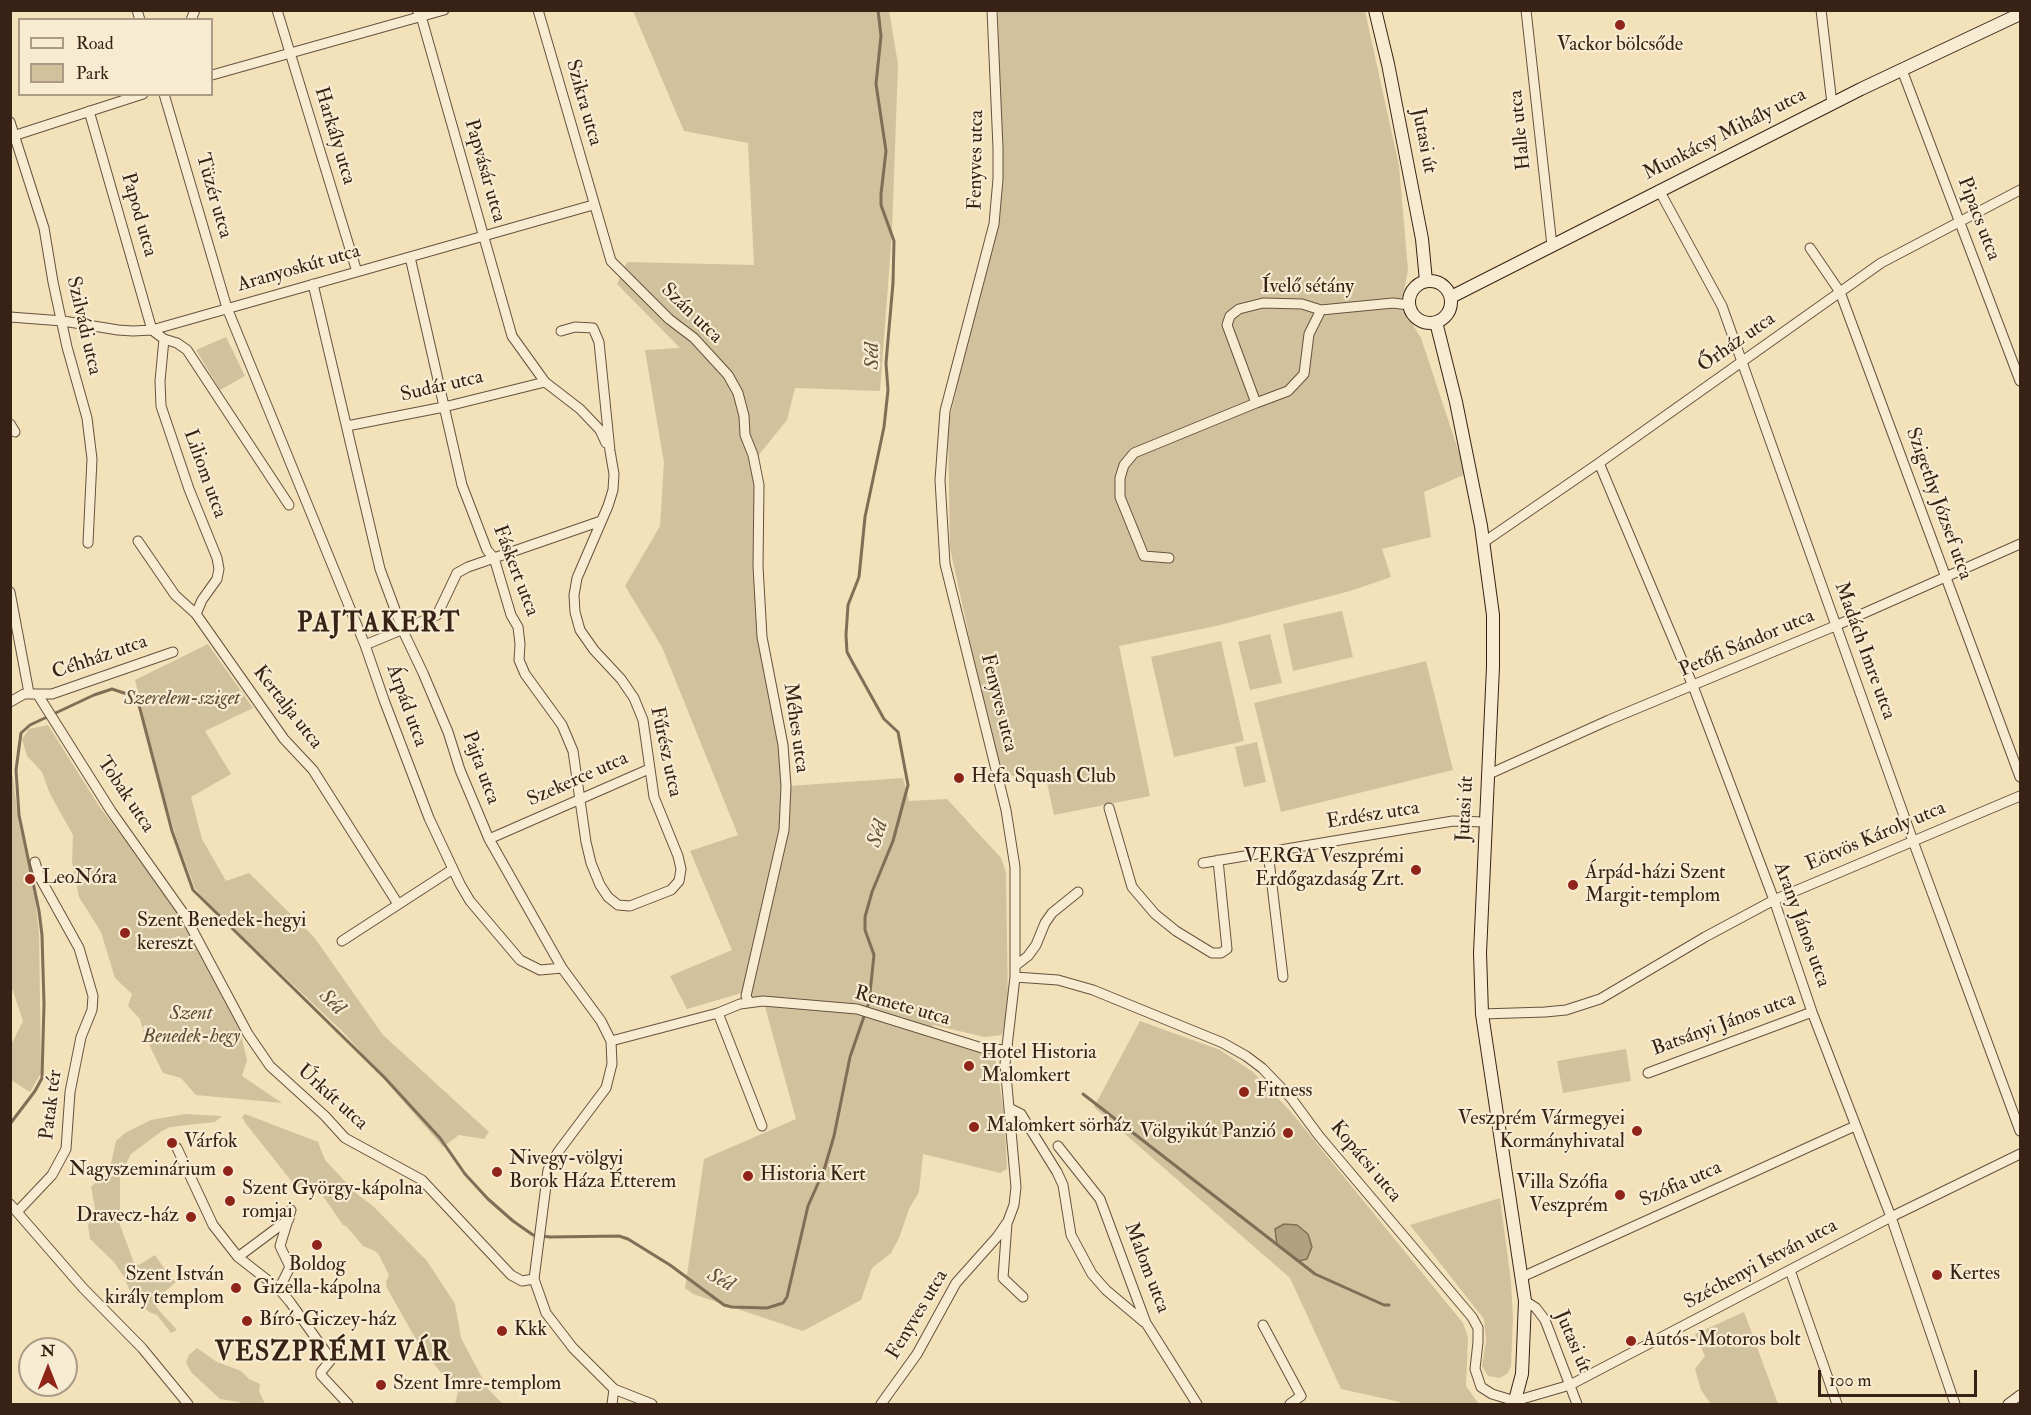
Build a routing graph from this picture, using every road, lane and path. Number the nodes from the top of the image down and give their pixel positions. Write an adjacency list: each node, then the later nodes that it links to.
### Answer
1 (277, 10): 10 (street, Harkály utca)
2 (444, 10): 8 (street)
3 (538, 10): 21 (street, Szikra utca)
4 (992, 10): 89 (street, Fenyves utca)
5 (1375, 10): 28 (street, Jutasi út)
6 (1526, 10): 24 (street, Halle utca)
7 (1821, 10): 15 (street)
8 (419, 13): 10 (street); 23 (street, Papvásár utca)
9 (2020, 14): 11 (street, Munkácsy Mihály utca)
10 (290, 54): 12 (street); 27 (street, Harkály utca)
11 (1902, 70): 15 (street, Munkácsy Mihály utca); 22 (street, Pipacs utca)
12 (213, 75)
13 (137, 96): 16 (street)
14 (165, 96): 33 (street, Tüzér utca)
15 (1832, 104): 19 (street, Munkácsy Mihály utca)
16 (89, 111): 18 (street); 38 (street, Papod utca)
17 (10, 122): 18 (street, Szilvádi utca)
18 (13, 137): 36 (street, Szilvádi utca)
19 (1659, 190): 24 (street, Munkácsy Mihály utca); 42 (street, Madách Imre utca)
20 (2020, 190): 22 (street, Őrház utca)
21 (593, 205): 23 (street, Aranyoskút utca); 49 (street, Szán utca)
22 (1959, 222): 30 (street, Őrház utca); 43 (street, Pipacs utca)
23 (483, 235): 26 (street, Aranyoskút utca); 41 (street, Papvásár utca)
24 (1552, 246): 31 (street, Munkácsy Mihály utca)
25 (1810, 248): 30 (street, Szigethy József utca)
26 (410, 257): 27 (street, Aranyoskút utca); 46 (street, Fáskert utca)
27 (357, 272): 29 (street, Aranyoskút utca)
28 (1426, 281): 31 (street); 32 (street)
29 (313, 284): 33 (street, Aranyoskút utca); 47 (street, Pajta utca)
30 (1840, 292): 42 (street, Őrház utca); 59 (street, Szigethy József utca)
31 (1450, 297): 37 (street)
32 (1409, 305): 34 (street, Ívelő sétány); 37 (street)
33 (227, 308): 38 (street, Aranyoskút utca); 64 (street, Árpád utca)
34 (1321, 310): 45 (street); 45 (street, Ívelő sétány)
35 (10, 317): 36 (street, Aranyoskút utca)
36 (63, 321): 38 (street, Aranyoskút utca); 55 (street, Szilvádi utca)
37 (1436, 322): 54 (street, Jutasi út)
38 (152, 330): 40 (street)
39 (561, 331): 48 (street, Fűrész utca)
40 (165, 339): 51 (street); 61 (street, Liliom utca)
41 (516, 342): 44 (street, Fűrész utca)
42 (1742, 361): 50 (street, Őrház utca); 62 (street, Madách Imre utca)
43 (2020, 381)
44 (545, 382): 46 (street, Sudár utca); 48 (street, Fűrész utca)
45 (1256, 403): 58 (street)
46 (444, 407): 47 (street, Sudár utca); 57 (street, Fáskert utca)
47 (347, 426): 63 (street, Pajta utca)
48 (610, 451): 52 (street, Fűrész utca)
49 (753, 455): 93 (street, Méhes utca)
50 (1599, 464): 54 (street, Őrház utca); 66 (street, Arany János utca)
51 (289, 505)
52 (602, 521): 57 (street); 69 (street, Fűrész utca)
53 (138, 541): 61 (street, Kertalja utca)
54 (1484, 542): 70 (street, Jutasi út)
55 (88, 543)
56 (2020, 544): 59 (street, Petőfi Sándor utca)
57 (494, 558): 63 (street); 73 (street, Fáskert utca)
58 (1169, 558)
59 (1946, 577): 62 (street, Petőfi Sándor utca); 71 (street, Szigethy József utca)
60 (10, 592): 67 (street, Céhház utca)
61 (196, 614): 85 (street, Kertalja utca)
62 (1835, 626): 66 (street, Petőfi Sándor utca); 77 (street, Madách Imre utca)
63 (403, 631): 64 (street); 76 (street, Pajta utca)
64 (365, 645): 82 (street, Árpád utca)
65 (173, 652): 67 (street, Céhház utca)
66 (1693, 686): 70 (street, Petőfi Sándor utca); 84 (street, Arany János utca)
67 (33, 694): 68 (street); 87 (street, Tobak utca)
68 (10, 702)
69 (649, 768): 73 (street, Szekerce utca); 86 (street, Fűrész utca)
70 (1487, 775): 75 (street, Jutasi út)
71 (2020, 777)
72 (2020, 796): 77 (street, Eötvös Károly utca)
73 (580, 799): 76 (street, Szekerce utca); 86 (street, Fáskert utca)
74 (1109, 808): 79 (street)
75 (1485, 822): 78 (street, Erdész utca); 96 (street, Jutasi út)
76 (489, 839): 90 (street, Pajta utca)
77 (1913, 841): 84 (street, Eötvös Károly utca); 103 (street, Madách Imre utca)
78 (1268, 852): 79 (street, Erdész utca); 92 (street)
79 (1218, 860): 81 (street, Erdész utca)
80 (35, 862): 108 (street, Patak tér)
81 (1203, 863)
82 (453, 868): 85 (street); 90 (street, Árpád utca)
83 (1078, 892): 89 (street)
84 (1774, 900): 95 (street, Arany János utca); 96 (street, Eötvös Károly utca)
85 (398, 904): 88 (street)
86 (630, 906)
87 (184, 914): 114 (street, Úrkút utca)
88 (342, 941)
89 (1015, 966): 91 (street, Fenyves utca)
90 (562, 968): 97 (street, Pajta utca)
91 (1015, 977): 98 (street, Fenyves utca); 123 (street, Kopácsi utca)
92 (1283, 977)
93 (749, 1002): 94 (street, Remete utca); 98 (street, Remete utca)
94 (718, 1012): 97 (street, Remete utca); 101 (street)
95 (1812, 1012): 99 (street, Batsányi János utca); 102 (street, Arany János utca)
96 (1482, 1014): 113 (street, Jutasi út)
97 (611, 1041): 114 (street)
98 (1005, 1050): 100 (street, Fenyves utca)
99 (1648, 1073)
100 (1009, 1108): 110 (street, Fenyves utca); 118 (street)
101 (762, 1126)
102 (1855, 1126): 109 (street, Arany János utca); 113 (street, Szófia utca)
103 (2020, 1131)
104 (1058, 1146): 118 (street, Malom utca)
105 (177, 1148): 111 (street)
106 (2020, 1154): 109 (street, Széchenyi István utca)
107 (10, 1204): 108 (street)
108 (18, 1211): 124 (street)
109 (1890, 1217): 112 (street, Széchenyi István utca); 133 (street, Arany János utca)
110 (1007, 1223): 116 (street); 128 (street, Fenyves utca)
111 (238, 1257): 115 (street); 115 (street)
112 (1790, 1270): 120 (street, Széchenyi István utca); 132 (street)
113 (1522, 1277): 117 (street, Jutasi út)
114 (534, 1279): 121 (street)
115 (279, 1290): 125 (street)
116 (1023, 1298)
117 (1524, 1301): 120 (street, Jutasi út); 123 (street, Jutasi út)
118 (1146, 1323): 129 (street, Malom utca)
119 (1263, 1325): 130 (street)
120 (1570, 1385): 123 (street, Széchenyi István utca); 131 (street, Jutasi út)
121 (614, 1389): 126 (street); 127 (street)
122 (2020, 1395): 134 (street)
123 (1515, 1403)
124 (188, 1404)
125 (348, 1404)
126 (612, 1404)
127 (652, 1404)
128 (881, 1404)
129 (1197, 1404)
130 (1290, 1404)
131 (1577, 1404)
132 (1837, 1404)
133 (1955, 1404)
134 (2008, 1404)

